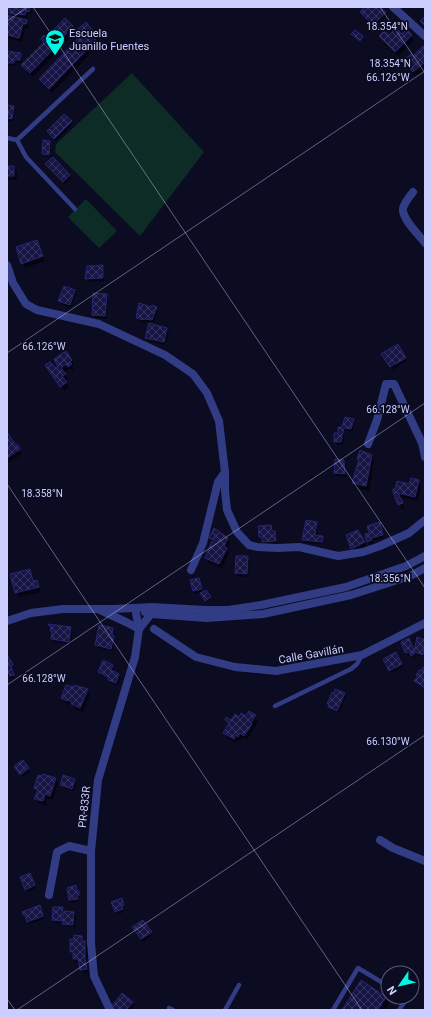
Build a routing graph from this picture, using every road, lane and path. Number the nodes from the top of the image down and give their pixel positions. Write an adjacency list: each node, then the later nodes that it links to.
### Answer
1 (393, 7): 2 (street)
2 (425, 36)
3 (92, 69): 5 (lane)
4 (7, 138): 5 (lane)
5 (17, 140): 7 (lane)
6 (413, 192): 8 (street)
7 (75, 209)
8 (425, 243)
9 (7, 265): 10 (street)
10 (9, 279): 13 (street)
11 (368, 444): 12 (street)
12 (425, 457)
13 (225, 472): 14 (street); 17 (street)
14 (425, 520)
15 (425, 556): 18 (street)
16 (425, 568): 20 (street)
17 (191, 570)
18 (135, 608): 19 (street); 20 (street); 23 (street, PR-833R / PR-833R)
19 (98, 609): 21 (street); 23 (street)
20 (151, 614): 23 (street)
21 (7, 620)
22 (425, 623): 25 (street, Calle Gavillán)
23 (139, 629): 28 (street, PR-833R / PR-833R)
24 (154, 629): 25 (street, Calle Gavillán)
25 (362, 655): 26 (lane)
26 (275, 706)
27 (380, 840): 29 (street)
28 (91, 851): 30 (street); 33 (street, PR-833R / PR-833R)
29 (425, 861)
30 (49, 894)
31 (380, 981): 35 (lane)
32 (239, 985): 34 (lane)
33 (110, 1010)
34 (225, 1010)
35 (333, 1010)

